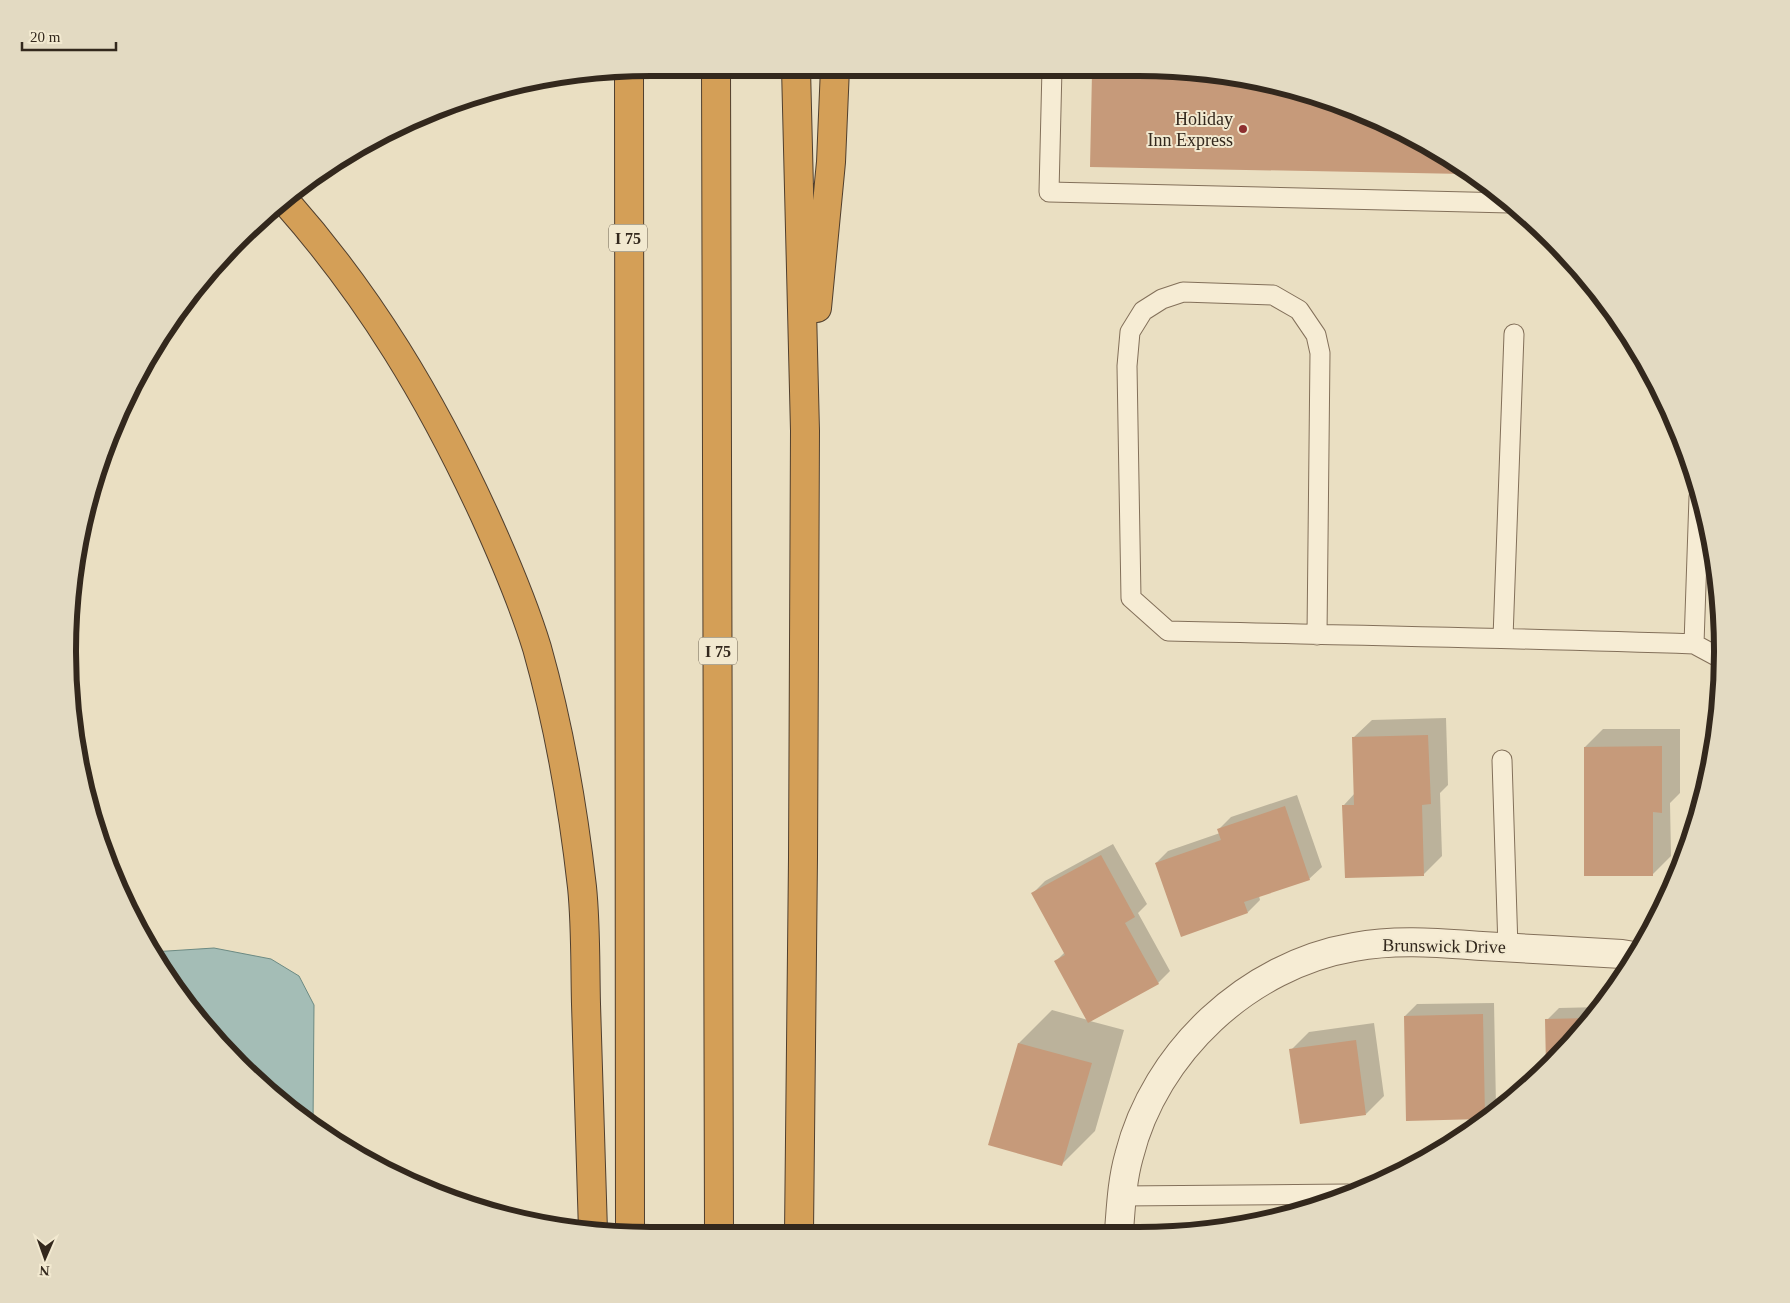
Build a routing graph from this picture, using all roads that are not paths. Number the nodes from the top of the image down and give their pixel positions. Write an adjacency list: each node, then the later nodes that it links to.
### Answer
1 (716, 76): 22 (highway, I 75)
2 (796, 76): 9 (highway)
3 (835, 76): 9 (highway)
4 (1052, 76): 6 (lane)
5 (629, 77): 21 (highway, I 75)
6 (1497, 202)
7 (289, 205): 20 (highway)
8 (1514, 334): 12 (lane)
9 (805, 431): 23 (highway)
10 (1698, 520): 13 (lane)
11 (1317, 635): 11 (lane); 12 (lane)
12 (1502, 638): 13 (lane)
13 (1694, 644): 14 (lane)
14 (1714, 655)
15 (1502, 760): 16 (lane)
16 (1508, 948): 17 (street, Brunswick Drive); 19 (street, Brunswick Drive)
17 (1627, 955)
18 (1328, 1194): 19 (lane)
19 (1121, 1196): 24 (street, Brunswick Drive)
20 (593, 1224)
21 (630, 1226)
22 (719, 1227)
23 (799, 1227)
24 (1119, 1227)

